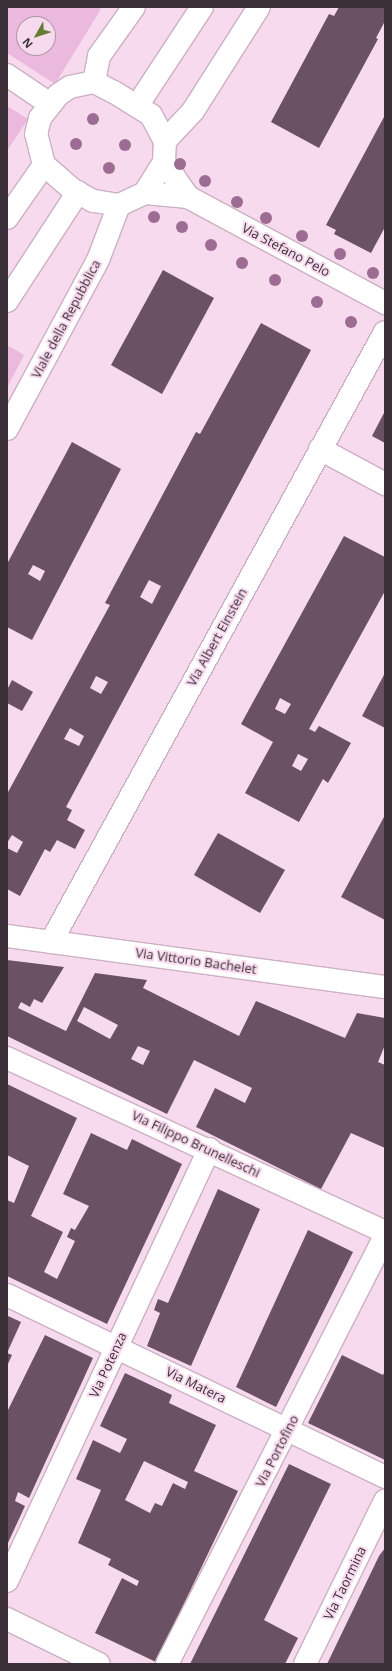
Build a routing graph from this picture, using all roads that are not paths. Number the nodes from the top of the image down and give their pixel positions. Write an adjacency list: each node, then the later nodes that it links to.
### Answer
1 (134, 7): 5 (street)
2 (202, 7): 7 (street)
3 (259, 7): 8 (street)
4 (7, 76): 6 (street)
5 (94, 82): 6 (street); 7 (street)
6 (50, 104): 9 (street)
7 (137, 106): 8 (street)
8 (164, 152): 11 (street); 12 (street, Via Stefano Pelo)
9 (44, 166): 10 (street); 14 (street)
10 (78, 192): 13 (street); 15 (street)
11 (145, 194): 12 (street, Via Stefano Pelo); 13 (street)
12 (188, 197): 16 (street, Via Stefano Pelo)
13 (119, 205): 18 (street, Viale della Repubblica)
14 (7, 218)
15 (7, 301)
16 (385, 303)
17 (385, 332): 19 (street, Via Albert Einstein)
18 (7, 429)
19 (320, 449): 20 (street); 22 (street, Via Albert Einstein)
20 (385, 484)
21 (7, 936): 22 (street, Via Vittorio Bachelet)
22 (51, 942): 23 (street, Via Vittorio Bachelet)
23 (385, 987)
24 (7, 1058): 25 (street, Via Filippo Brunelleschi)
25 (209, 1150): 26 (street, Via Filippo Brunelleschi); 29 (street, Via Potenza)
26 (385, 1232)
27 (385, 1236): 30 (street, Via Portofino)
28 (7, 1295): 29 (street, Via Matera)
29 (117, 1347): 30 (street, Via Matera); 33 (street, Via Potenza)
30 (288, 1429): 31 (street, Via Matera); 36 (street, Via Portofino)
31 (385, 1477)
32 (385, 1501): 37 (street, Via Taormina)
33 (7, 1581)
34 (7, 1619): 35 (street)
35 (99, 1664)
36 (167, 1664)
37 (305, 1664)

